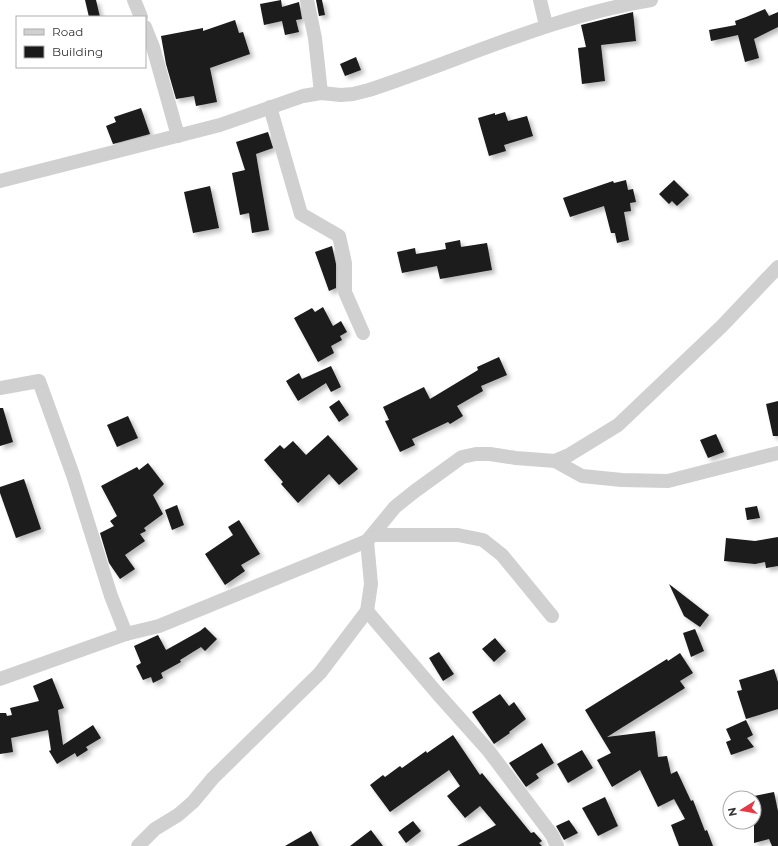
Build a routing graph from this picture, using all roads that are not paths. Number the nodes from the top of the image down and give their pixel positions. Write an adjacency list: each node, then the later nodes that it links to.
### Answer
1 (134, 0): 5 (street)
2 (306, 0): 8 (street)
3 (540, 0): 6 (street)
4 (651, 0): 6 (street)
5 (141, 16)
6 (546, 25): 8 (street)
7 (146, 30): 10 (street)
8 (321, 93): 9 (street)
9 (270, 107): 10 (street); 13 (street)
10 (178, 136): 11 (street)
11 (0, 181)
12 (778, 267): 16 (street)
13 (363, 333)
14 (0, 388): 20 (street)
15 (778, 453): 16 (street)
16 (555, 461): 17 (street)
17 (371, 538): 18 (street); 19 (street); 20 (street)
18 (367, 611): 22 (street); 23 (street)
19 (552, 616)
20 (126, 634): 21 (street)
21 (0, 679)
22 (138, 846)
23 (557, 846)

